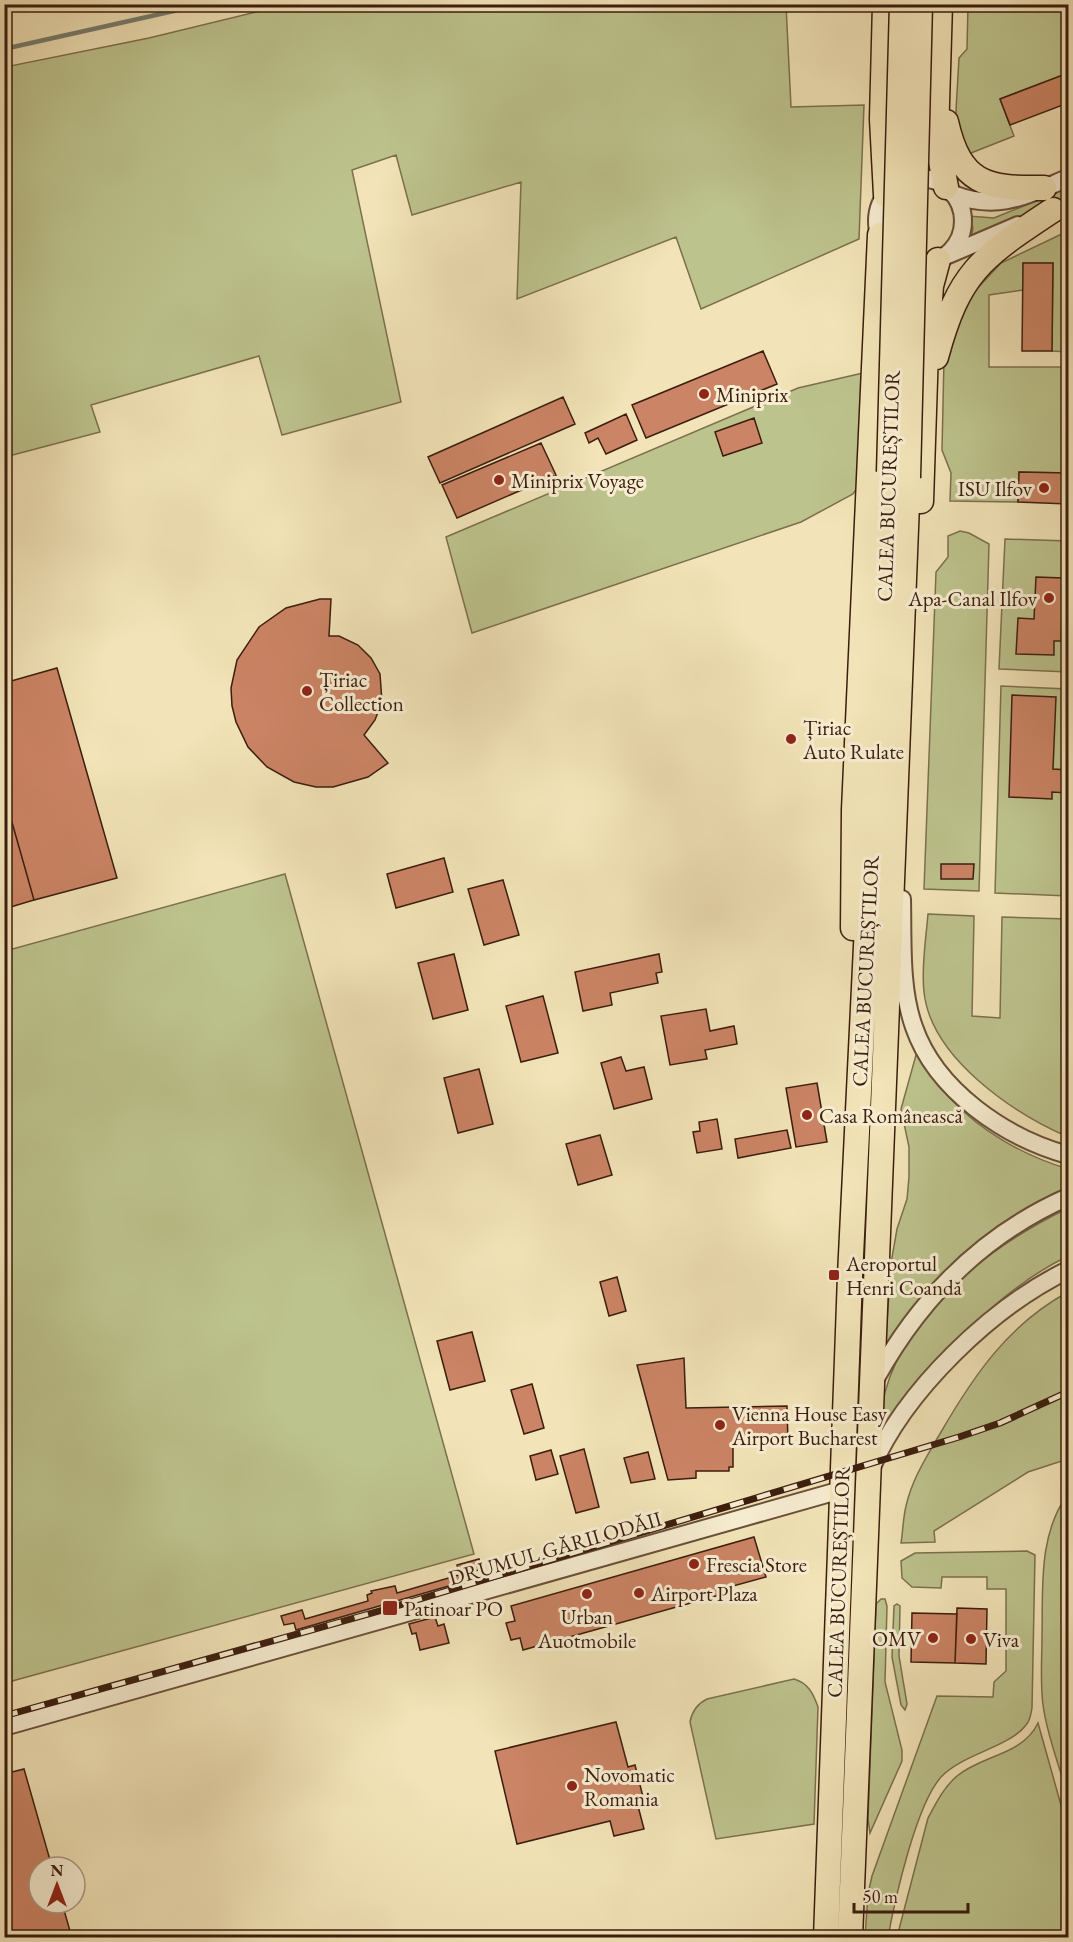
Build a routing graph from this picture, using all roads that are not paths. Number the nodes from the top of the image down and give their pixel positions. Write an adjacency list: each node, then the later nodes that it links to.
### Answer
1 (885, 4): 8 (highway)
2 (902, 4): 15 (highway, CALEA BUCUREȘTILOR, bridge)
3 (920, 4): 15 (highway, CALEA BUCUREȘTILOR, bridge)
4 (940, 4): 5 (highway)
5 (937, 86): 7 (highway); 9 (highway)
6 (1068, 178): 9 (street)
7 (950, 190): 8 (street); 9 (street); 11 (street)
8 (886, 195): 10 (street)
9 (1055, 200): 11 (street); 12 (highway)
10 (880, 236): 11 (street); 13 (highway)
11 (942, 258): 12 (highway)
12 (924, 400): 14 (highway)
13 (869, 458): 14 (highway); 17 (highway)
14 (923, 459): 16 (highway)
15 (884, 810): 17 (highway, CALEA BUCUREȘTILOR)
16 (902, 899): 17 (highway); 18 (street)
17 (871, 1077): 21 (highway, CALEA BUCUREȘTILOR); 23 (highway, CALEA BUCUREȘTILOR)
18 (1066, 1154)
19 (1068, 1197): 21 (street)
20 (1068, 1269): 22 (street)
21 (870, 1389): 22 (highway, CALEA BUCUREȘTILOR)
22 (866, 1480): 26 (highway, CALEA BUCUREȘTILOR)
23 (841, 1490): 24 (street, DRUMUL GĂRII ODĂII); 25 (highway, CALEA BUCUREȘTILOR)
24 (4, 1727)
25 (826, 1938)
26 (850, 1938)

